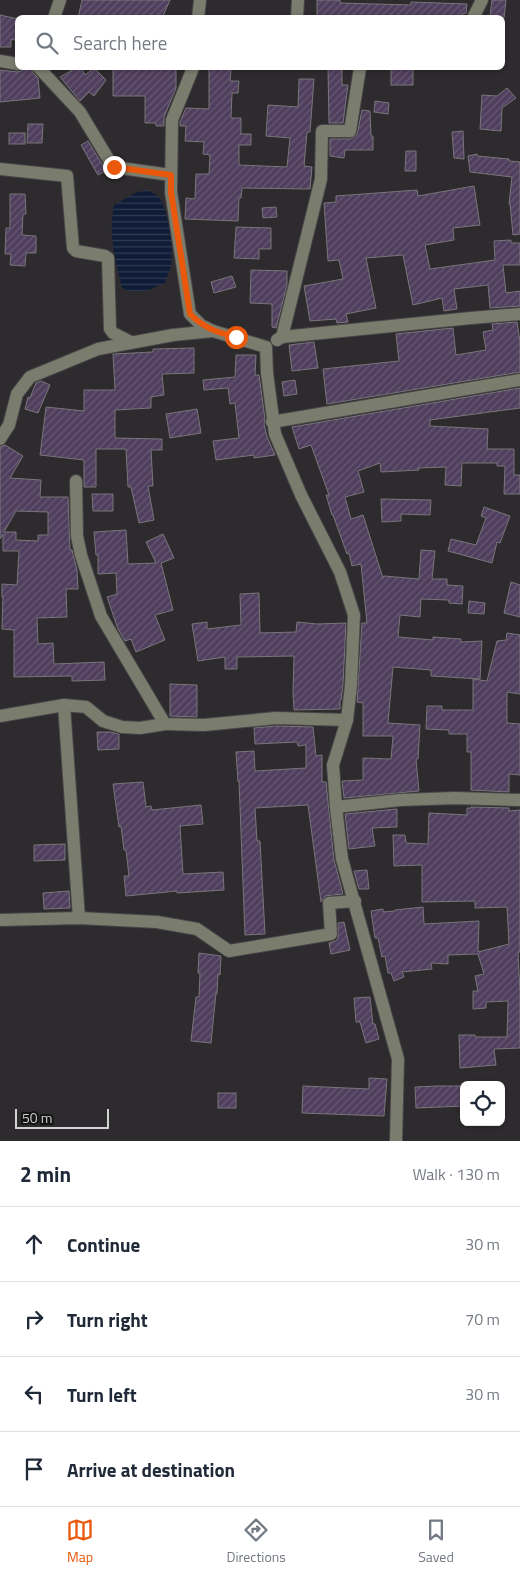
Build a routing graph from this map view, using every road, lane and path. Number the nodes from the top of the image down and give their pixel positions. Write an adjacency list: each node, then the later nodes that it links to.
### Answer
1 (60, 0): 5 (street)
2 (200, 0): 6 (street)
3 (298, 0): 7 (street)
4 (482, 0): 8 (street)
5 (55, 15)
6 (198, 15)
7 (297, 15)
8 (474, 15)
9 (0, 61): 10 (street)
10 (15, 64)
11 (41, 70): 15 (street)
12 (192, 70): 15 (street)
13 (360, 70): 18 (street)
14 (0, 169): 19 (street)
15 (171, 175): 17 (street)
16 (520, 314): 18 (street)
17 (213, 331): 19 (street); 20 (street)
18 (282, 337): 20 (street)
19 (131, 342): 23 (street)
20 (266, 347): 22 (street)
21 (520, 380): 22 (street)
22 (272, 422): 27 (street)
23 (0, 439)
24 (76, 481): 28 (street)
25 (64, 705): 26 (street); 28 (street); 32 (street)
26 (0, 716)
27 (347, 720): 28 (street); 30 (street)
28 (165, 724)
29 (520, 800): 30 (street)
30 (336, 806): 31 (street)
31 (354, 900): 32 (street); 34 (street)
32 (79, 918): 33 (street)
33 (0, 920)
34 (396, 1141)

